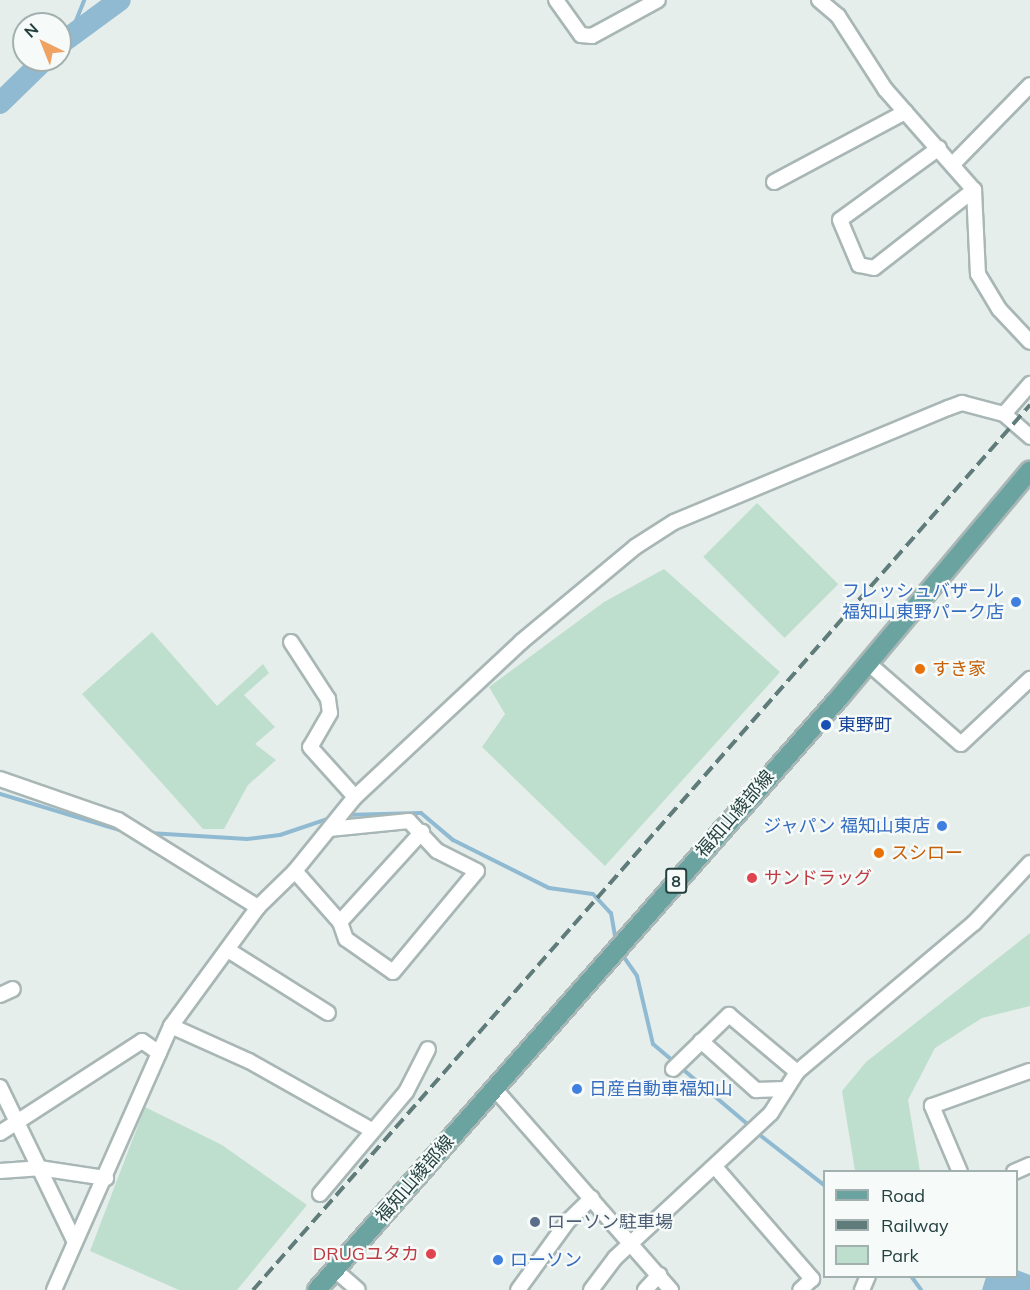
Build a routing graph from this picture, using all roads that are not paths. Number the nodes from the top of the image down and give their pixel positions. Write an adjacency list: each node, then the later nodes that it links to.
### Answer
1 (556, 0): 2 (street)
2 (658, 0)
3 (819, 0): 5 (street)
4 (1030, 85): 7 (street)
5 (905, 112): 6 (street); 8 (street)
6 (939, 148): 7 (street); 9 (street)
7 (953, 164): 9 (street)
8 (774, 182)
9 (974, 190): 10 (street)
10 (1030, 342)
11 (1030, 384): 12 (street)
12 (1004, 414): 13 (street); 19 (street)
13 (1030, 437)
14 (1030, 470): 16 (main road, 福知山綾部線 / 8)
15 (291, 642): 19 (street)
16 (868, 663): 17 (street); 36 (main road, 福知山綾部線 / 8)
17 (1030, 679)
18 (0, 779): 24 (street)
19 (352, 800): 20 (street)
20 (332, 826): 21 (street); 23 (street)
21 (422, 832): 25 (street); 25 (street)
22 (1030, 863): 34 (street)
23 (295, 871): 24 (street); 25 (street)
24 (258, 906): 26 (street)
25 (340, 922)
26 (228, 950): 27 (street); 28 (street)
27 (328, 1013)
28 (171, 1026): 31 (street); 39 (street)
29 (701, 1041): 32 (street); 34 (street); 37 (street)
30 (428, 1049): 39 (street)
31 (159, 1053): 38 (street); 45 (street)
32 (673, 1069)
33 (1030, 1071): 43 (street)
34 (796, 1072): 37 (street)
35 (0, 1087): 38 (street)
36 (494, 1088): 47 (street); 50 (main road, 福知山綾部線 / 8)
37 (786, 1089): 42 (street)
38 (16, 1122): 40 (street); 41 (street)
39 (373, 1131): 46 (street)
40 (0, 1133)
41 (39, 1168): 44 (street); 45 (street); 48 (street)
42 (716, 1168): 49 (street); 59 (street)
43 (959, 1170)
44 (0, 1172)
45 (106, 1178): 48 (street)
46 (320, 1194)
47 (592, 1198): 49 (street); 55 (street)
48 (75, 1242): 52 (street)
49 (632, 1245): 51 (street); 56 (street)
50 (335, 1270): 53 (main road, 福知山綾部線 / 8); 54 (street)
51 (659, 1275): 57 (street); 58 (street)
52 (54, 1290)
53 (317, 1290)
54 (358, 1290)
55 (518, 1290)
56 (591, 1290)
57 (645, 1290)
58 (671, 1290)
59 (800, 1290)

